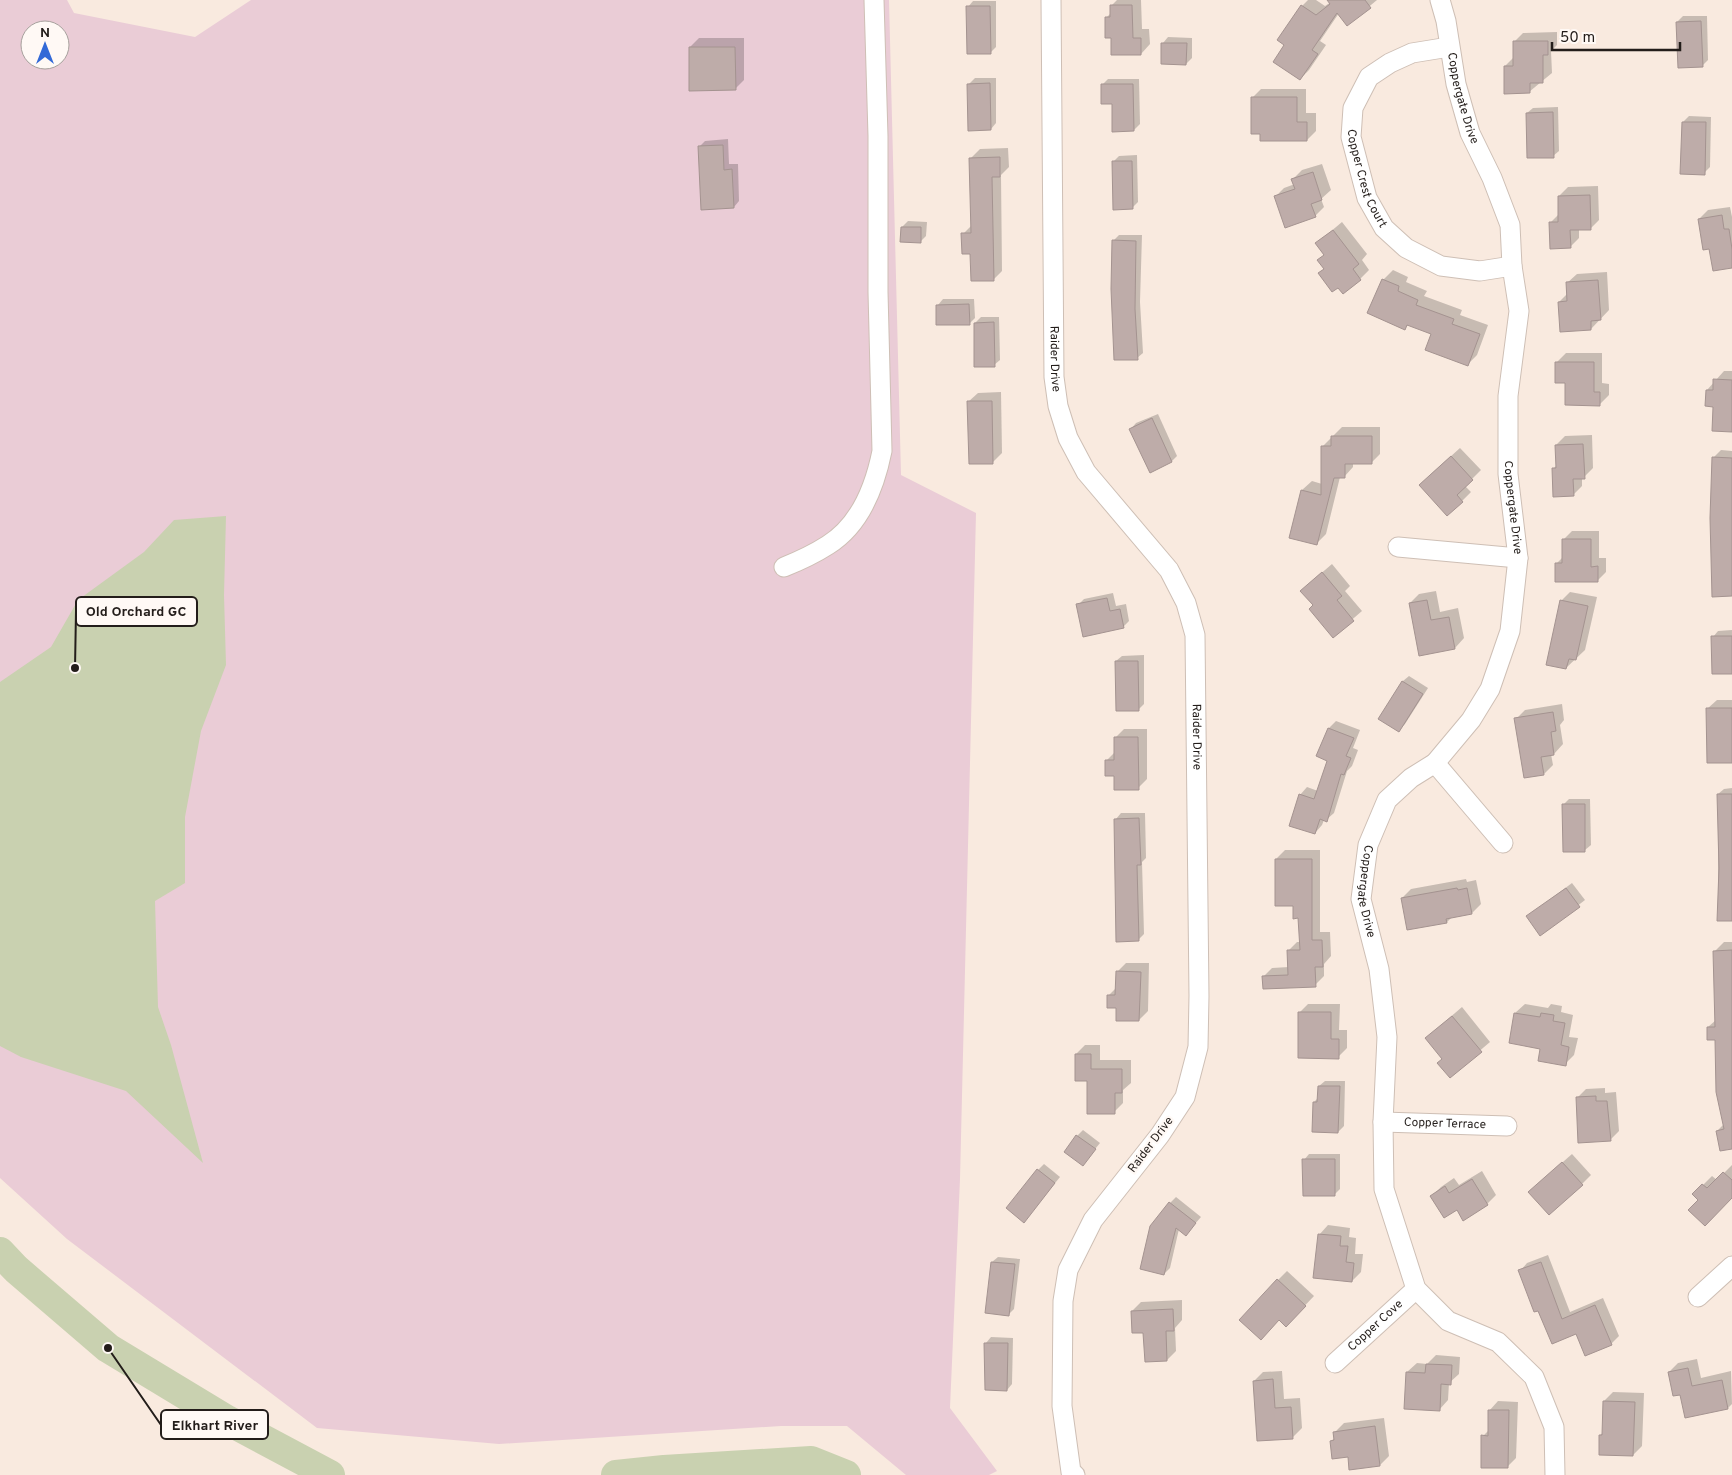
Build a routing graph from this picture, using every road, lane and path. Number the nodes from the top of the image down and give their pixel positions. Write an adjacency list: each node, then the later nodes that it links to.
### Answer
1 (874, 0): 8 (street)
2 (1051, 0): 17 (street, Raider Drive)
3 (1440, 0): 4 (street, Coppergate Drive)
4 (1449, 47): 5 (street, Coppergate Drive); 5 (street, Copper Crest Court)
5 (1512, 266): 7 (street, Coppergate Drive)
6 (1398, 547): 7 (street)
7 (1518, 558): 9 (street, Coppergate Drive)
8 (784, 567)
9 (1435, 764): 10 (street); 11 (street, Coppergate Drive)
10 (1503, 843)
11 (1383, 1122): 12 (street, Copper Terrace); 14 (street, Coppergate Drive)
12 (1507, 1126)
13 (1732, 1266): 15 (street)
14 (1416, 1289): 16 (street, Copper Cove); 18 (street, Coppergate Drive)
15 (1698, 1297)
16 (1336, 1362)
17 (1075, 1475)
18 (1555, 1475)

